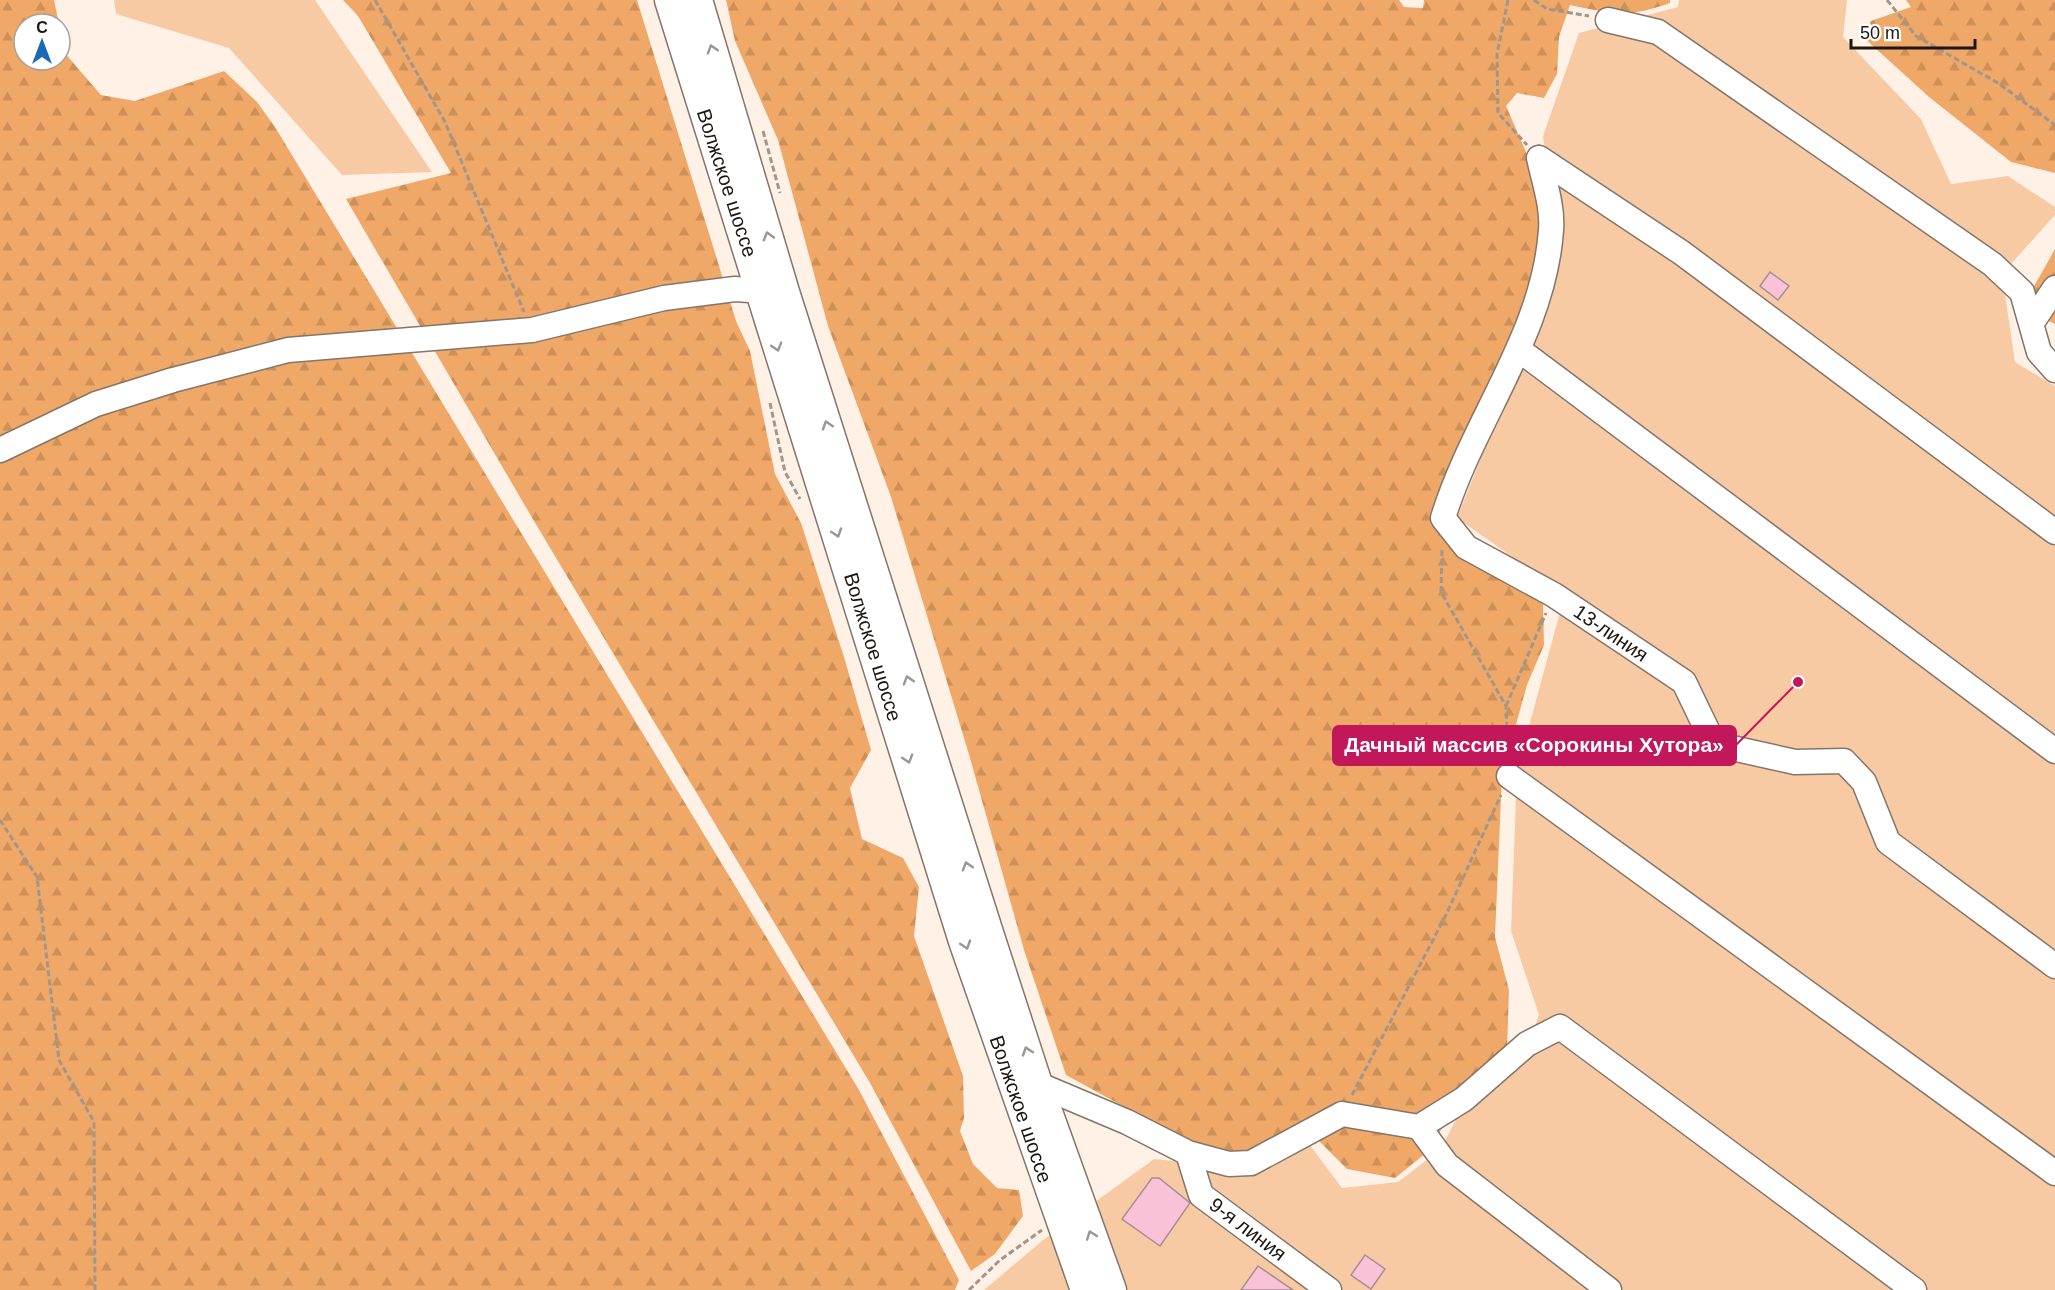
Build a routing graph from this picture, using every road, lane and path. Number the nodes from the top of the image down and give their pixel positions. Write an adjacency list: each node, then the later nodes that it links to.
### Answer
1 (375, 0): 13 (path)
2 (670, 0): 11 (main road, Волжское шоссе)
3 (697, 0): 11 (main road, Волжское шоссе, one-way to 3)
4 (1508, 0): 9 (path)
5 (1534, 0): 7 (path)
6 (1887, 0): 8 (path)
7 (1608, 20): 12 (lane)
8 (2055, 126)
9 (1539, 158): 14 (lane); 18 (lane)
10 (2055, 288): 12 (lane)
11 (772, 292): 13 (lane); 25 (main road, Волжское шоссе, one-way to 11); 30 (main road, Волжское шоссе, one-way to 30)
12 (2031, 324): 15 (lane)
13 (532, 330): 16 (lane)
14 (1518, 349): 17 (lane); 21 (lane)
15 (2055, 370)
16 (0, 450)
17 (1443, 518): 19 (lane, 13-линия); 20 (path)
18 (2055, 532)
19 (1554, 595): 20 (path); 24 (lane, 13-линия)
20 (1506, 706): 22 (path)
21 (2055, 751)
22 (1509, 776): 26 (path); 29 (lane)
23 (0, 820): 31 (path)
24 (2055, 966)
25 (1037, 1084): 28 (lane); 34 (main road, Волжское шоссе, one-way to 25)
26 (1341, 1114): 27 (lane); 28 (lane)
27 (1419, 1127): 36 (lane); 37 (lane)
28 (1188, 1153): 35 (lane, 9-я линия)
29 (2055, 1173)
30 (1059, 1219): 32 (path); 33 (main road, Волжское шоссе)
31 (94, 1290)
32 (969, 1290)
33 (1086, 1290)
34 (1111, 1290)
35 (1329, 1290)
36 (1609, 1290)
37 (1914, 1290)

